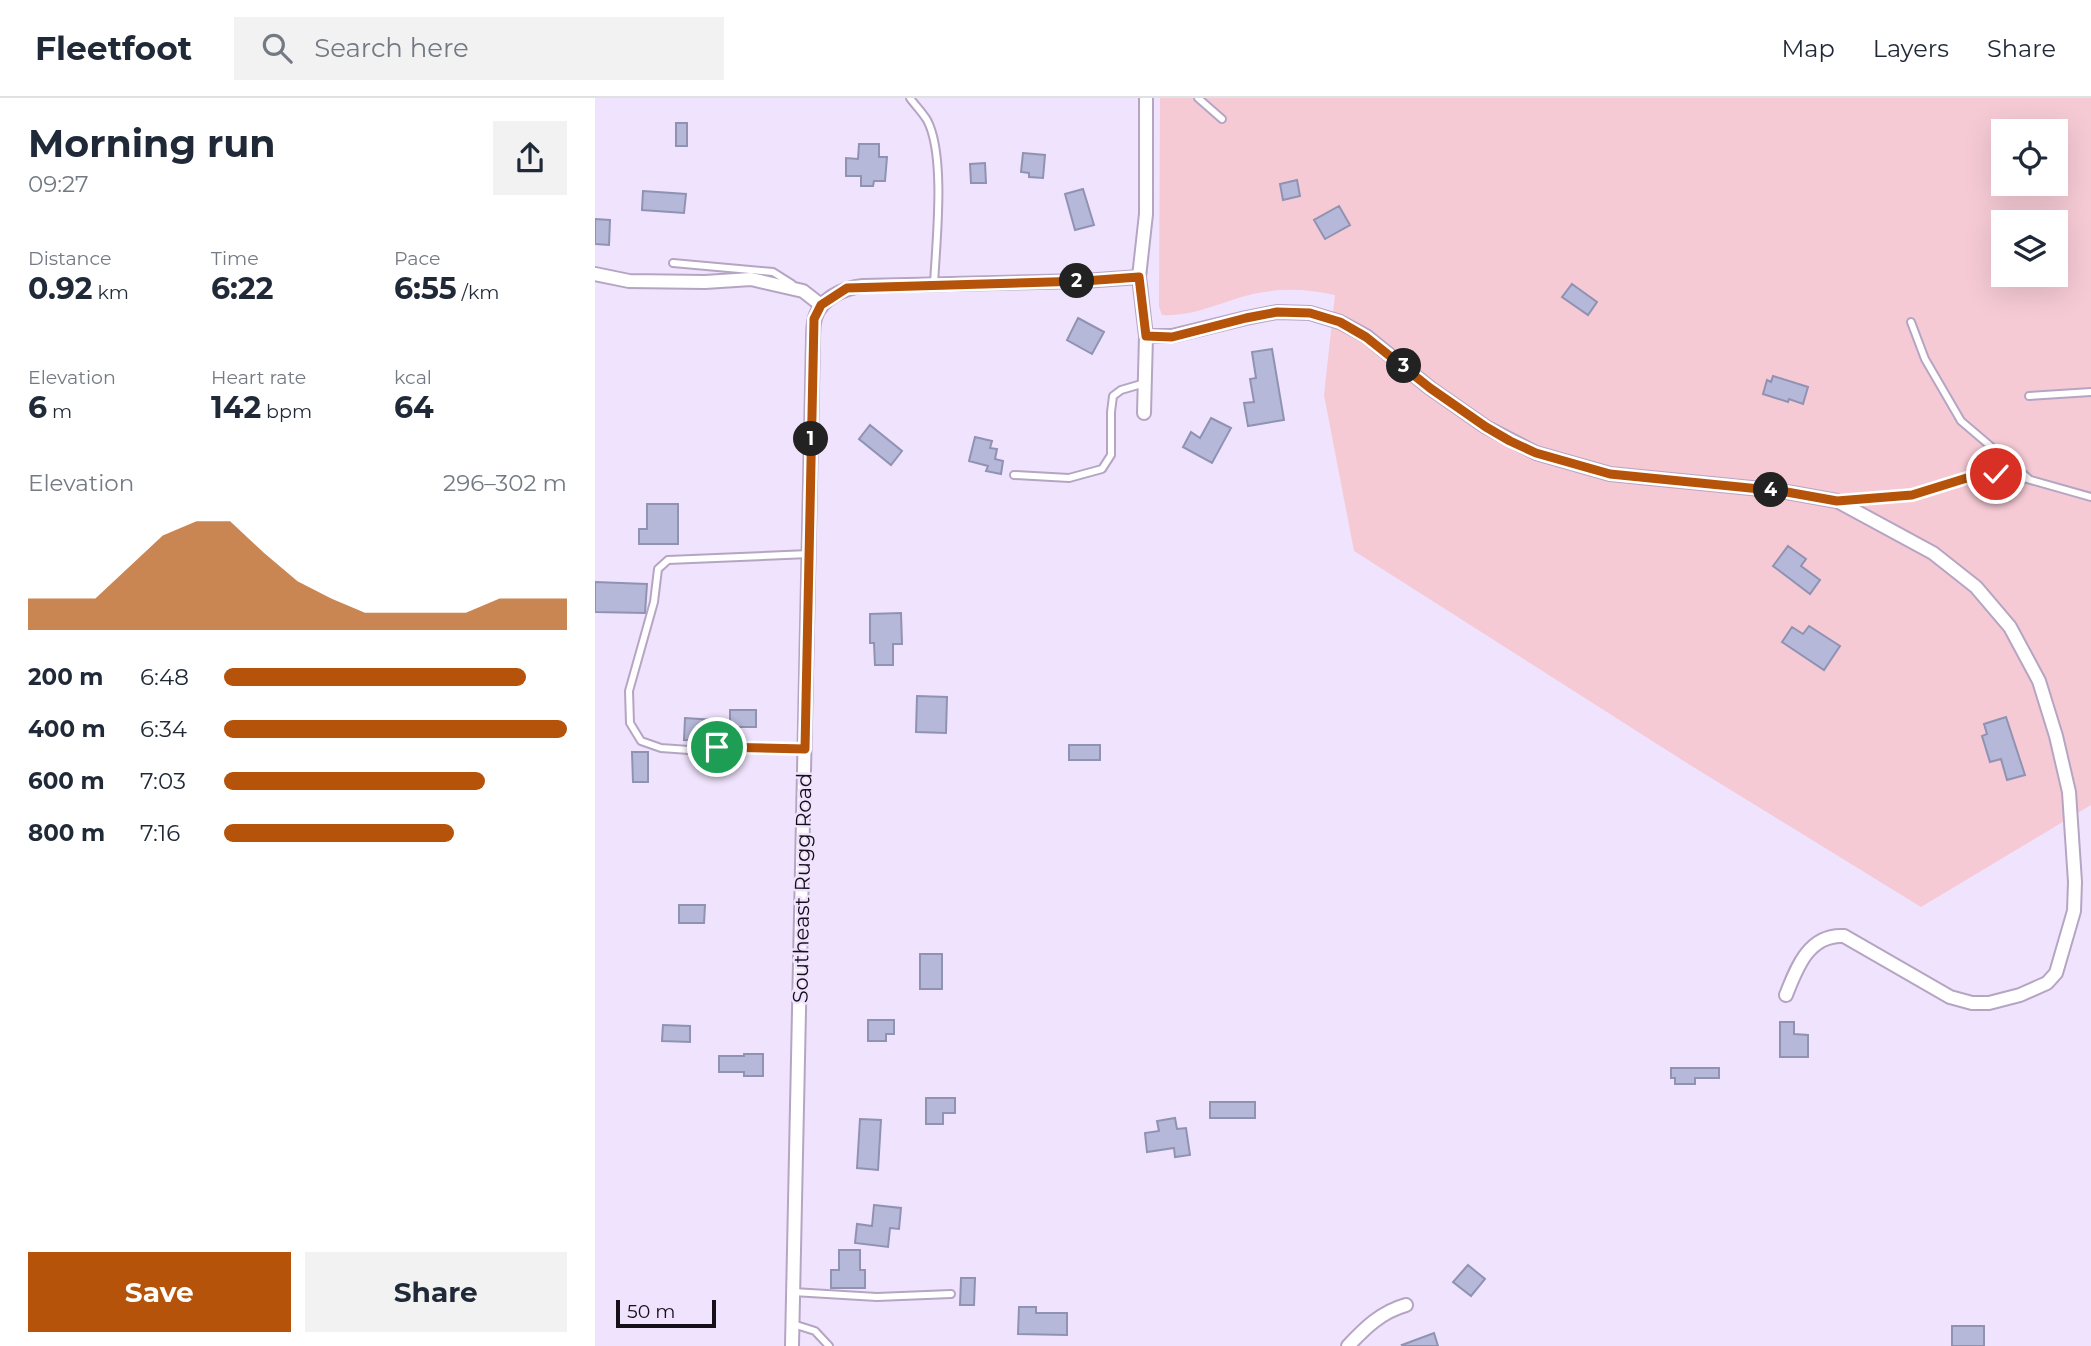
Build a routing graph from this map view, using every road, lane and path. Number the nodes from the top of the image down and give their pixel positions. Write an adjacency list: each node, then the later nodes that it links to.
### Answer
1 (910, 98): 8 (lane)
2 (1146, 98): 7 (street)
3 (1198, 98): 4 (lane)
4 (1222, 119)
5 (673, 263): 9 (lane)
6 (595, 274): 9 (street)
7 (1139, 277): 8 (street); 12 (street)
8 (935, 284): 10 (street)
9 (803, 290): 10 (street)
10 (821, 305): 21 (street, Southeast Rugg Road)
11 (1911, 322): 18 (lane)
12 (1146, 336): 13 (street); 20 (street)
13 (1145, 383): 16 (street); 17 (lane)
14 (2091, 393): 15 (lane)
15 (2029, 396)
16 (1144, 413)
17 (1014, 475)
18 (2030, 480): 19 (lane); 20 (lane)
19 (2091, 496)
20 (1837, 501): 23 (street)
21 (809, 554): 22 (street, Southeast Rugg Road); 22 (lane)
22 (805, 749): 24 (street, Southeast Rugg Road)
23 (1786, 995)
24 (793, 1292): 25 (lane); 27 (street, Southeast Rugg Road)
25 (951, 1294)
26 (1406, 1304): 30 (street)
27 (792, 1324): 28 (street, Southeast Rugg Road); 29 (lane)
28 (792, 1346)
29 (829, 1346)
30 (1348, 1346)

